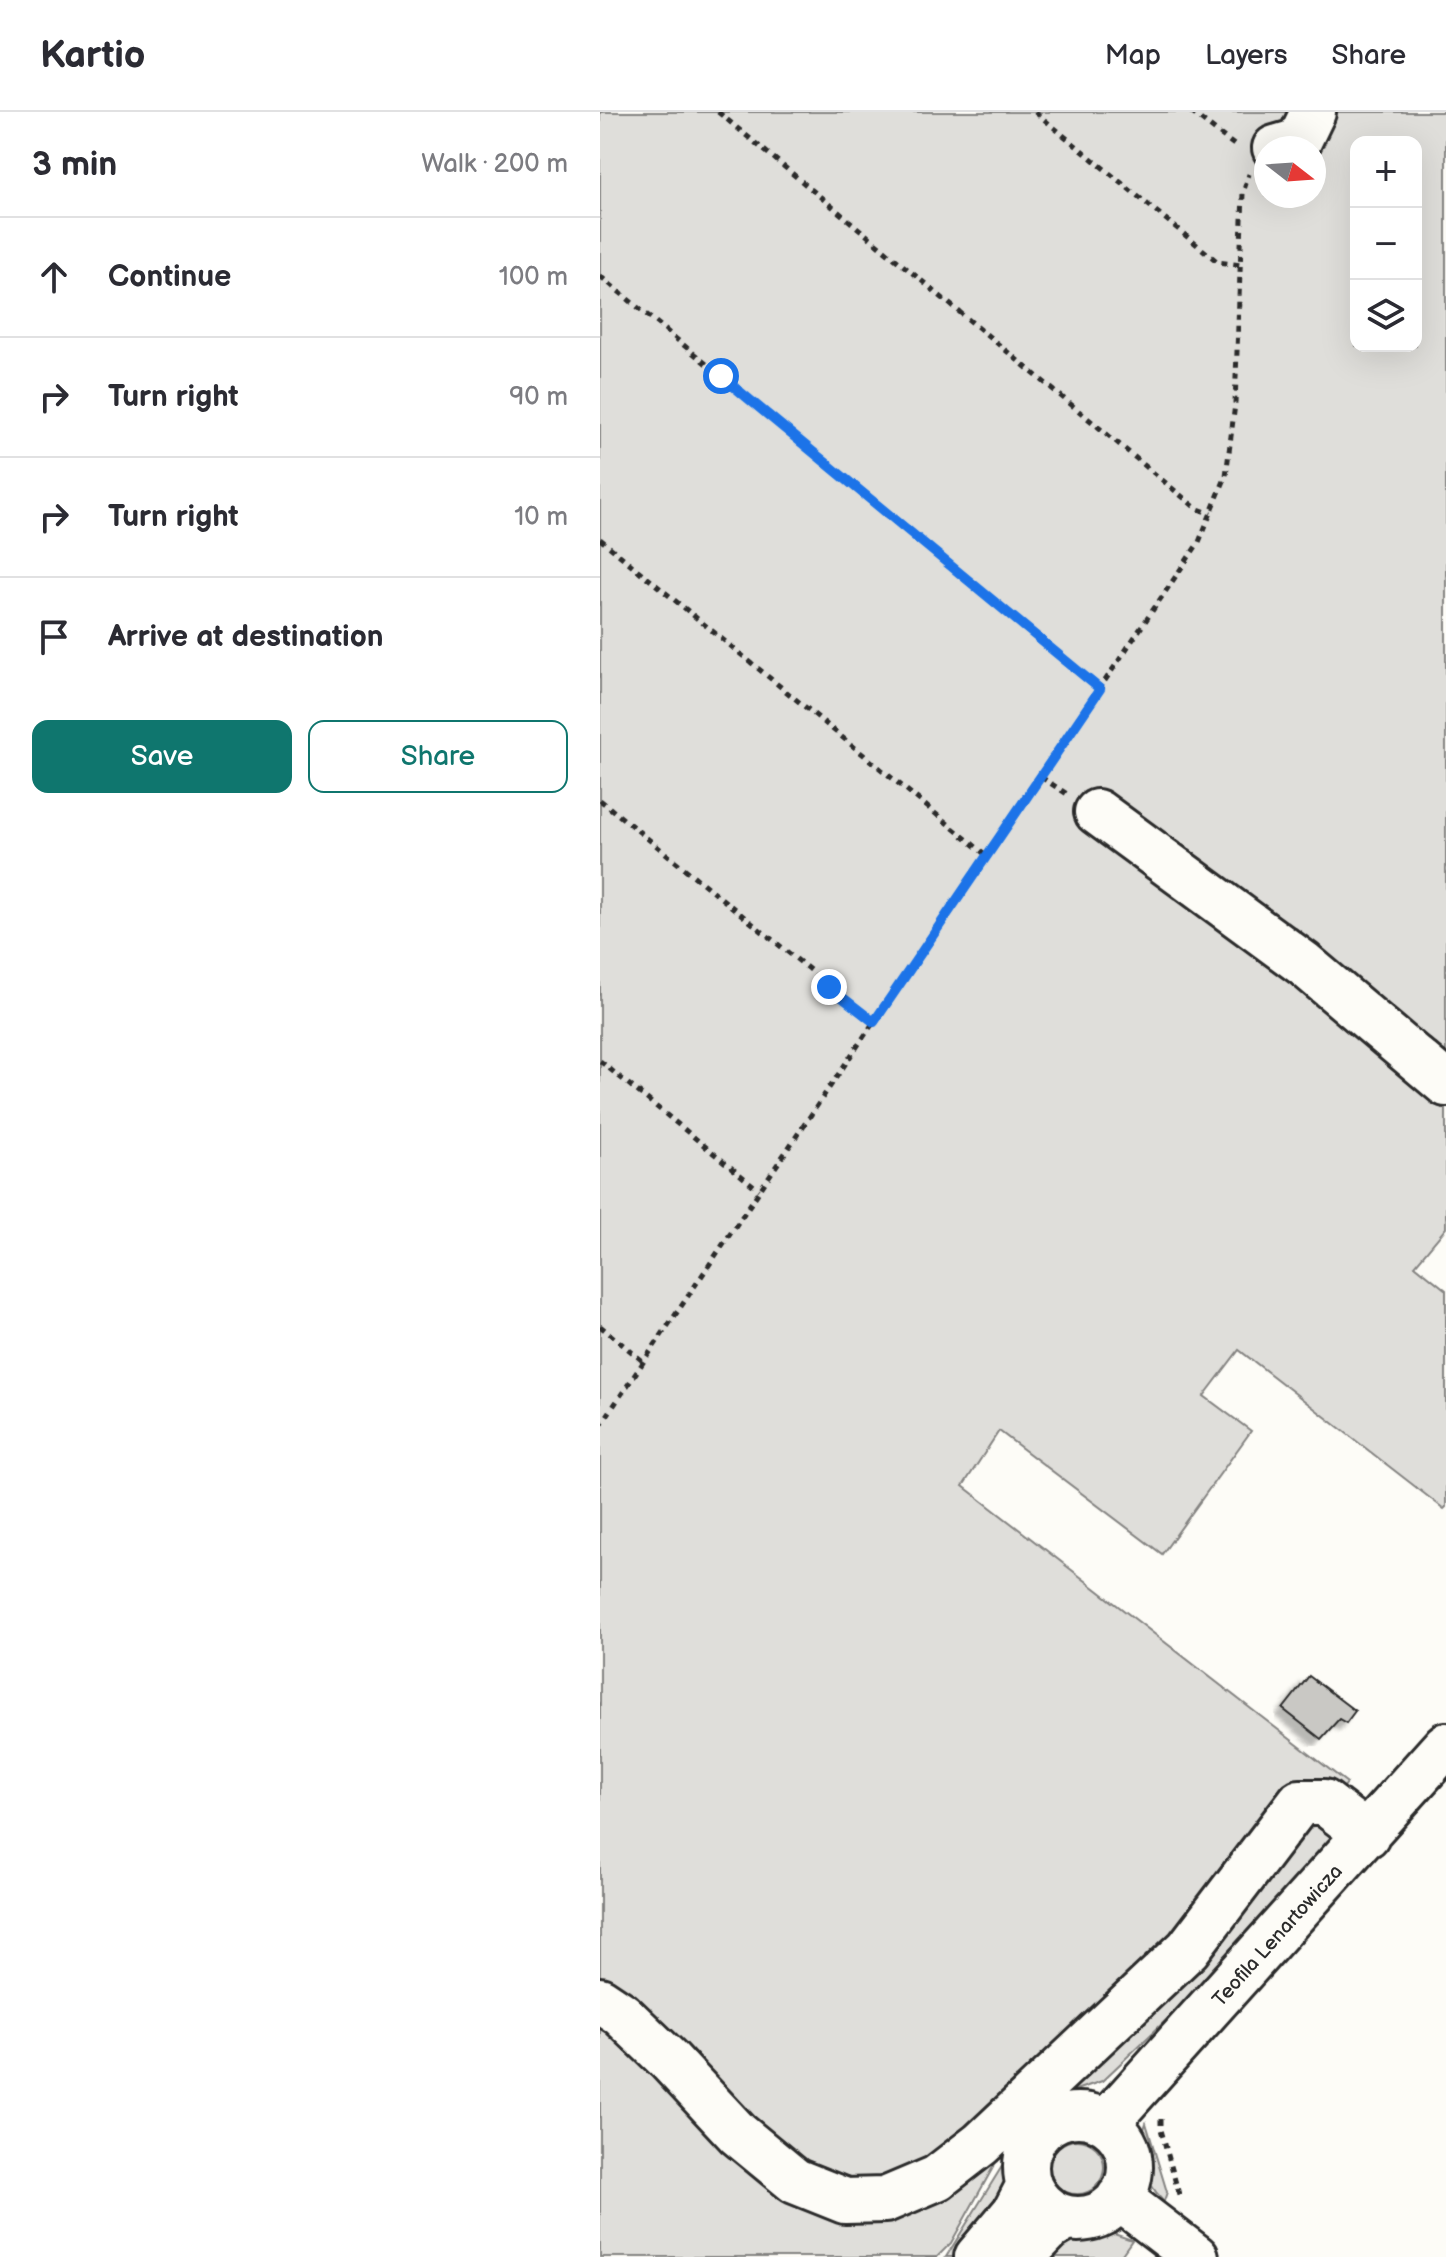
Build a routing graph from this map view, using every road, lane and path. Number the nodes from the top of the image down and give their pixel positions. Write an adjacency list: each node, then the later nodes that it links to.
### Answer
1 (718, 112): 10 (path)
2 (1035, 112): 8 (path)
3 (1191, 112): 6 (path)
4 (1313, 112): 5 (street)
5 (1301, 136)
6 (1254, 149)
7 (1254, 165): 8 (path)
8 (1242, 265): 10 (path)
9 (600, 276): 12 (path)
10 (1211, 514): 12 (path)
11 (600, 539): 15 (path)
12 (1100, 689): 15 (path)
13 (600, 800): 16 (path)
14 (1097, 812): 18 (street)
15 (986, 855): 16 (path)
16 (874, 1022): 19 (path)
17 (600, 1061): 19 (path)
18 (1446, 1084)
19 (759, 1190): 21 (path)
20 (600, 1326): 21 (path)
21 (644, 1362): 22 (path)
22 (600, 1426)
23 (1446, 1745): 24 (street, Teofila Lenartowicza)
24 (1367, 1835): 25 (street); 27 (street, Teofila Lenartowicza)
25 (600, 2000)
26 (1166, 2111): 30 (path)
27 (1106, 2123): 28 (street); 29 (street)
28 (1029, 2185): 31 (street); 32 (street)
29 (1119, 2198): 31 (street); 34 (street)
30 (1178, 2203)
31 (1067, 2218): 33 (street)
32 (977, 2257)
33 (1022, 2257)
34 (1196, 2257)

